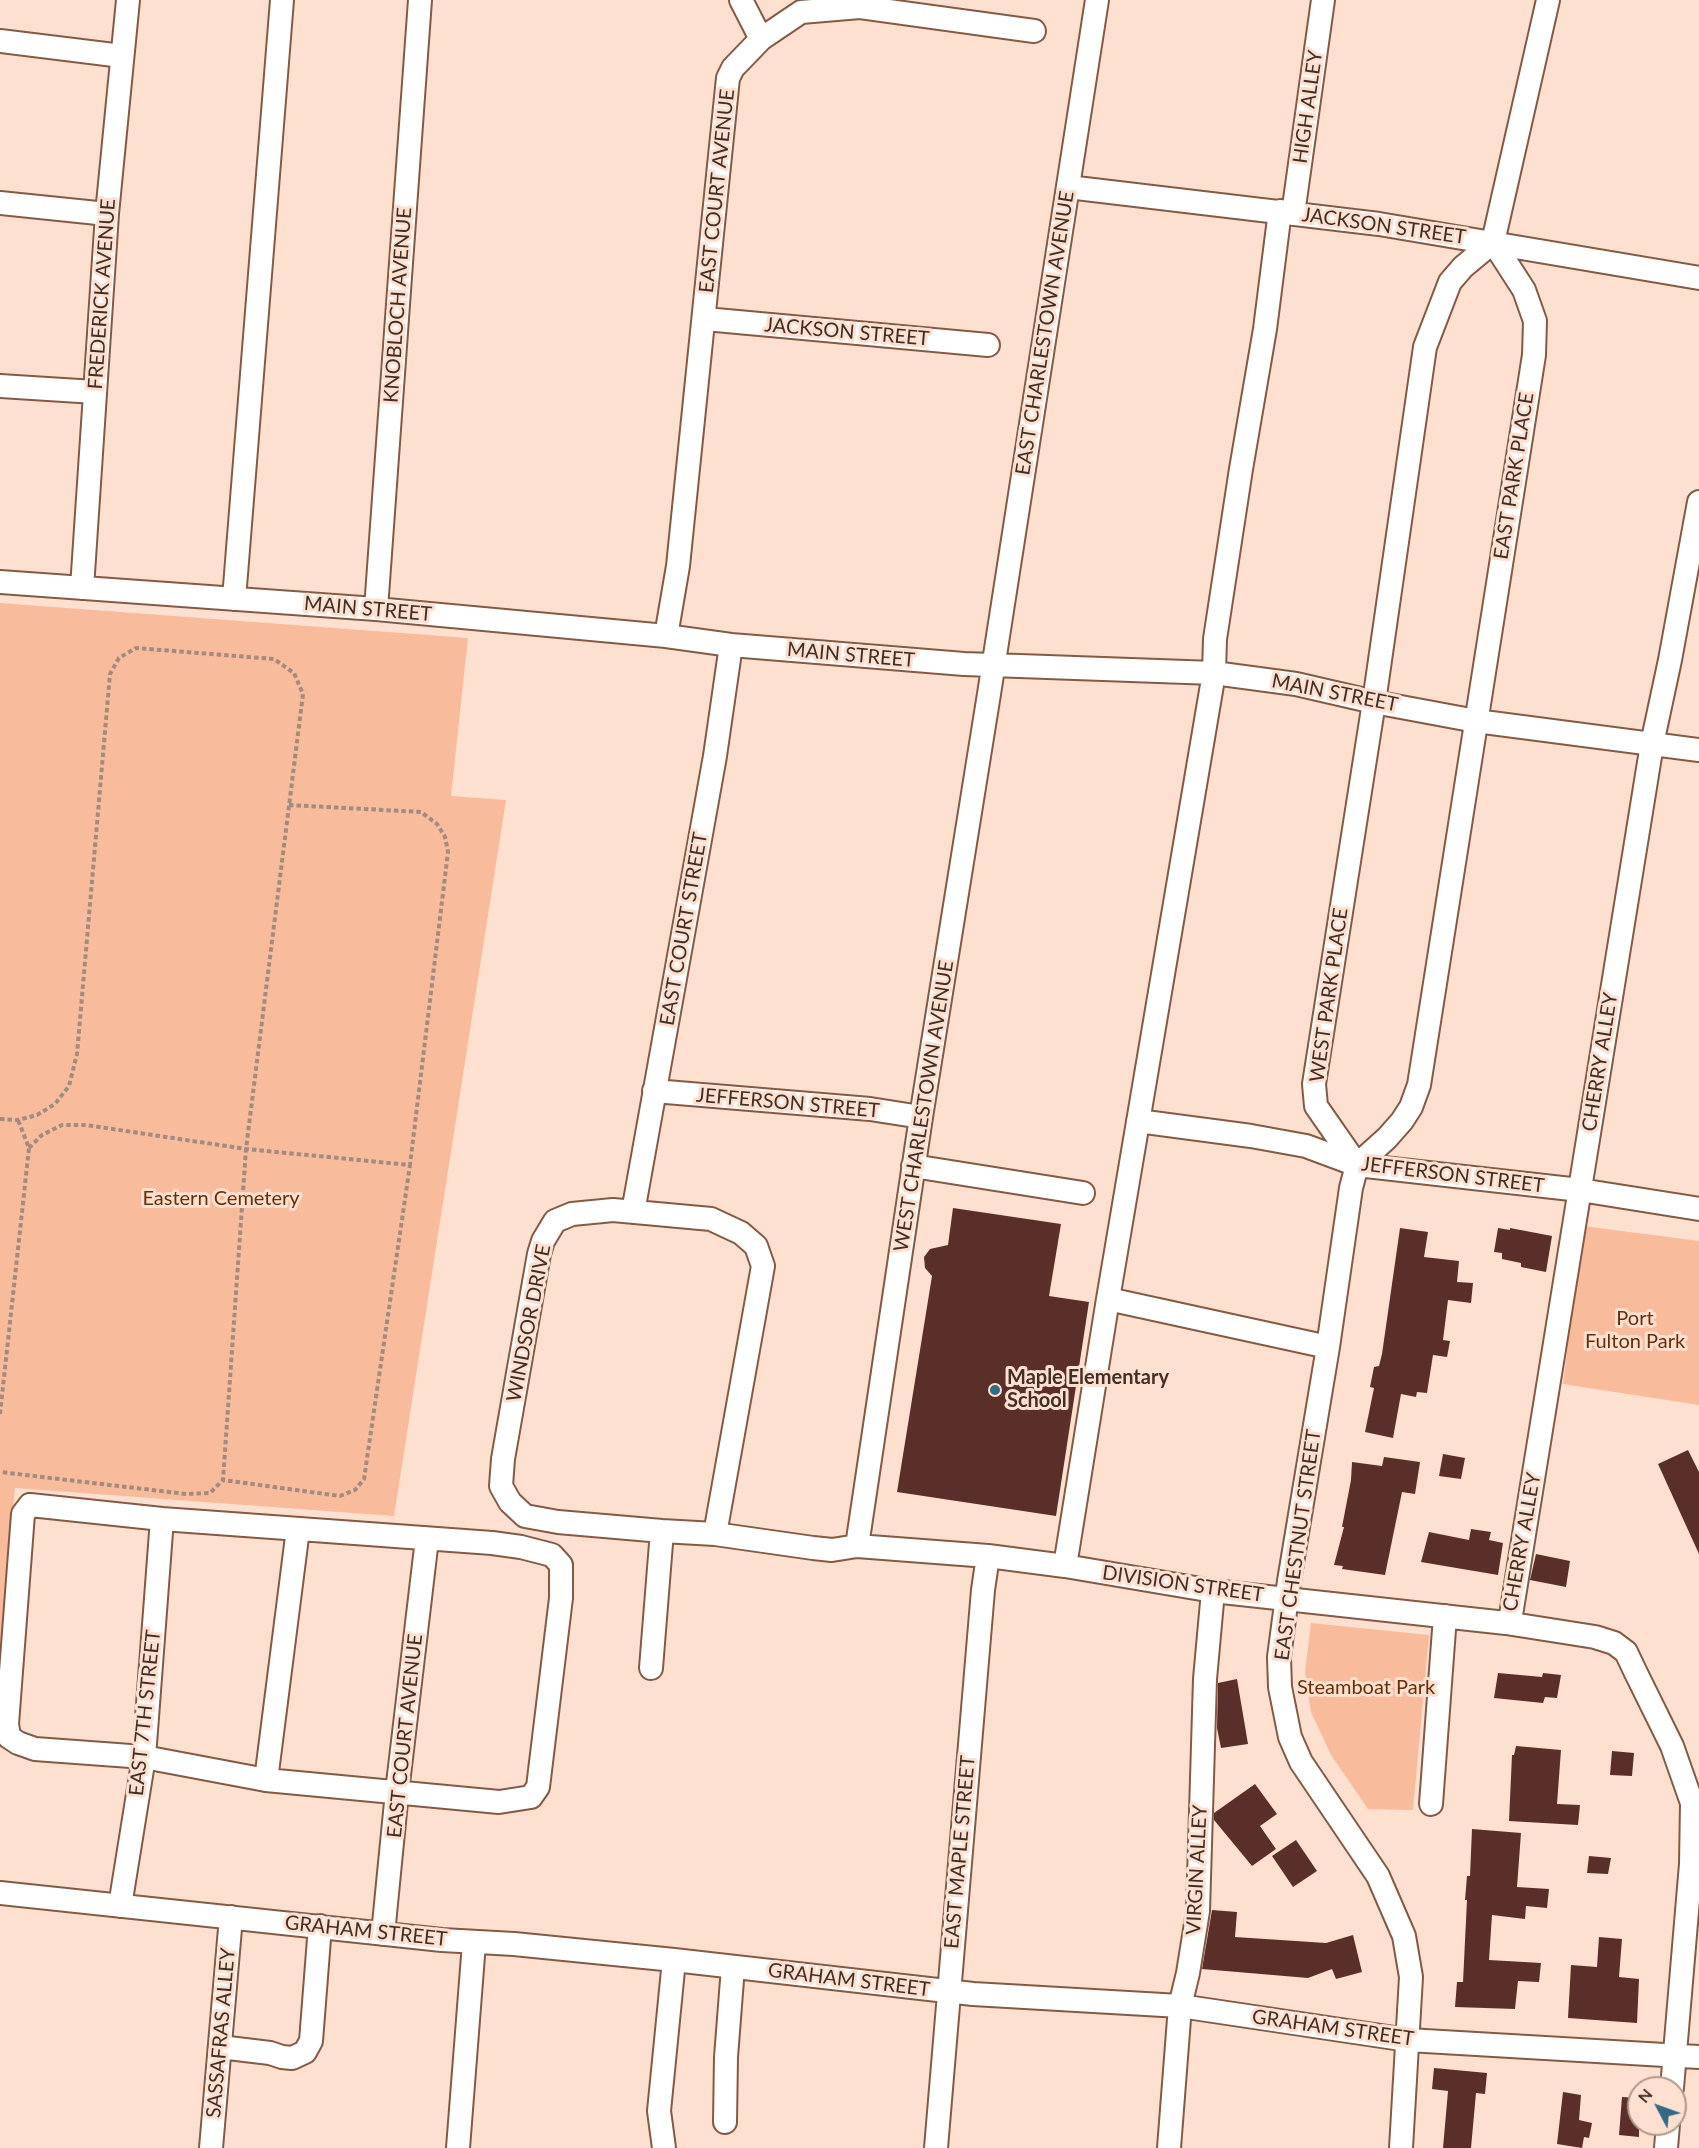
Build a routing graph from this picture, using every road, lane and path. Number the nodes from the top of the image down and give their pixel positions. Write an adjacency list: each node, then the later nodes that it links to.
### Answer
1 (128, 0): 11 (street, FREDERICK AVENUE)
2 (282, 0): 25 (street)
3 (420, 0): 26 (street, KNOBLOCH AVENUE)
4 (741, 0): 9 (street)
5 (1098, 0): 12 (street, EAST CHARLESTOWN AVENUE)
6 (1323, 0): 14 (street, HIGH ALLEY)
7 (1548, 0): 16 (street)
8 (1034, 31): 9 (street, EAST COURT AVENUE)
9 (761, 39): 18 (street, EAST COURT AVENUE)
10 (0, 41): 11 (street)
11 (122, 56): 15 (street, FREDERICK AVENUE)
12 (1068, 187): 14 (street, JACKSON STREET); 29 (street, EAST CHARLESTOWN AVENUE)
13 (0, 203): 15 (street)
14 (1286, 213): 16 (street, JACKSON STREET); 30 (street, HIGH ALLEY)
15 (107, 214): 21 (street, FREDERICK AVENUE)
16 (1493, 242): 17 (street, JACKSON STREET); 31 (street); 32 (street, EAST PARK PLACE)
17 (1699, 278)
18 (705, 319): 19 (street, JACKSON STREET); 27 (street, EAST COURT AVENUE)
19 (988, 345)
20 (0, 386): 21 (street)
21 (95, 392): 24 (street, FREDERICK AVENUE)
22 (1699, 502): 33 (street, CHERRY ALLEY)
23 (0, 582): 24 (street, MAIN STREET)
24 (82, 588): 25 (street, MAIN STREET)
25 (234, 599): 26 (street, MAIN STREET)
26 (376, 609): 27 (street, MAIN STREET)
27 (666, 636): 28 (street, MAIN STREET)
28 (730, 645): 29 (street, MAIN STREET); 36 (street, EAST COURT STREET)
29 (993, 666): 30 (street, MAIN STREET); 37 (street, WEST CHARLESTOWN AVENUE)
30 (1215, 673): 31 (street, MAIN STREET); 40 (street, HIGH ALLEY)
31 (1374, 702): 32 (street, MAIN STREET); 44 (street, WEST PARK PLACE)
32 (1476, 720): 33 (street, MAIN STREET); 44 (street)
33 (1652, 744): 34 (street, MAIN STREET); 46 (street, CHERRY ALLEY)
34 (1699, 750)
35 (289, 805): 39 (path); 42 (path); 43 (path)
36 (654, 1091): 37 (street, JEFFERSON STREET); 49 (street, EAST COURT STREET)
37 (921, 1117): 45 (street, WEST CHARLESTOWN AVENUE)
38 (0, 1119): 39 (path)
39 (18, 1120): 41 (path)
40 (1138, 1121): 44 (street, JEFFERSON STREET); 50 (street, HIGH ALLEY)
41 (28, 1148): 42 (path); 52 (path)
42 (246, 1149): 43 (path); 54 (path)
43 (410, 1165): 54 (path)
44 (1357, 1165): 46 (street, JEFFERSON STREET); 51 (street, EAST CHESTNUT STREET)
45 (913, 1166): 47 (street); 60 (street, WEST CHARLESTOWN AVENUE)
46 (1580, 1190): 48 (street, JEFFERSON STREET); 66 (street, CHERRY ALLEY)
47 (1083, 1193)
48 (1699, 1209)
49 (633, 1212): 57 (street, WINDSOR DRIVE); 58 (street, WINDSOR DRIVE)
50 (1108, 1299): 51 (street); 62 (street, HIGH ALLEY)
51 (1328, 1347): 64 (street, EAST CHESTNUT STREET)
52 (0, 1413)
53 (0, 1472): 54 (path)
54 (223, 1480)
55 (162, 1519): 56 (street); 68 (street, EAST 7TH STREET); 68 (street)
56 (298, 1529): 59 (street); 69 (street)
57 (662, 1531): 58 (street, WINDSOR DRIVE); 67 (street)
58 (714, 1534): 60 (street, WINDSOR DRIVE)
59 (427, 1539): 70 (street, EAST COURT AVENUE); 70 (street)
60 (857, 1546): 61 (street, DIVISION STREET)
61 (988, 1556): 62 (street, DIVISION STREET); 80 (street, EAST MAPLE STREET)
62 (1065, 1566): 63 (street, DIVISION STREET)
63 (1213, 1591): 64 (street, DIVISION STREET); 81 (street, VIRGIN ALLEY)
64 (1286, 1598): 65 (street, DIVISION STREET); 82 (street, EAST CHESTNUT STREET)
65 (1445, 1616): 66 (street, DIVISION STREET); 71 (street)
66 (1506, 1623): 84 (street, DIVISION STREET)
67 (651, 1668)
68 (144, 1757): 69 (street); 73 (street, EAST 7TH STREET)
69 (266, 1780): 70 (street)
70 (397, 1792): 76 (street, EAST COURT AVENUE)
71 (1431, 1804)
72 (0, 1893): 73 (street, GRAHAM STREET)
73 (120, 1906): 74 (street, GRAHAM STREET)
74 (231, 1917): 75 (street, GRAHAM STREET); 83 (street, SASSAFRAS ALLEY)
75 (320, 1926): 76 (street, GRAHAM STREET); 83 (street)
76 (383, 1934): 77 (street, GRAHAM STREET)
77 (474, 1943): 78 (street, GRAHAM STREET); 89 (street)
78 (675, 1960): 79 (street, GRAHAM STREET); 90 (street)
79 (733, 1967): 80 (street, GRAHAM STREET); 87 (street)
80 (948, 1992): 81 (street, GRAHAM STREET); 91 (street, EAST MAPLE STREET)
81 (1180, 2006): 82 (street, GRAHAM STREET); 92 (street, VIRGIN ALLEY)
82 (1408, 2040): 84 (street, GRAHAM STREET); 93 (street, EAST CHESTNUT STREET)
83 (219, 2047): 88 (street, SASSAFRAS ALLEY)
84 (1675, 2055): 85 (street, GRAHAM STREET); 86 (street)
85 (1699, 2057)
86 (1673, 2076)
87 (725, 2122)
88 (211, 2148)
89 (458, 2148)
90 (664, 2148)
91 (936, 2148)
92 (1169, 2148)
93 (1401, 2148)

